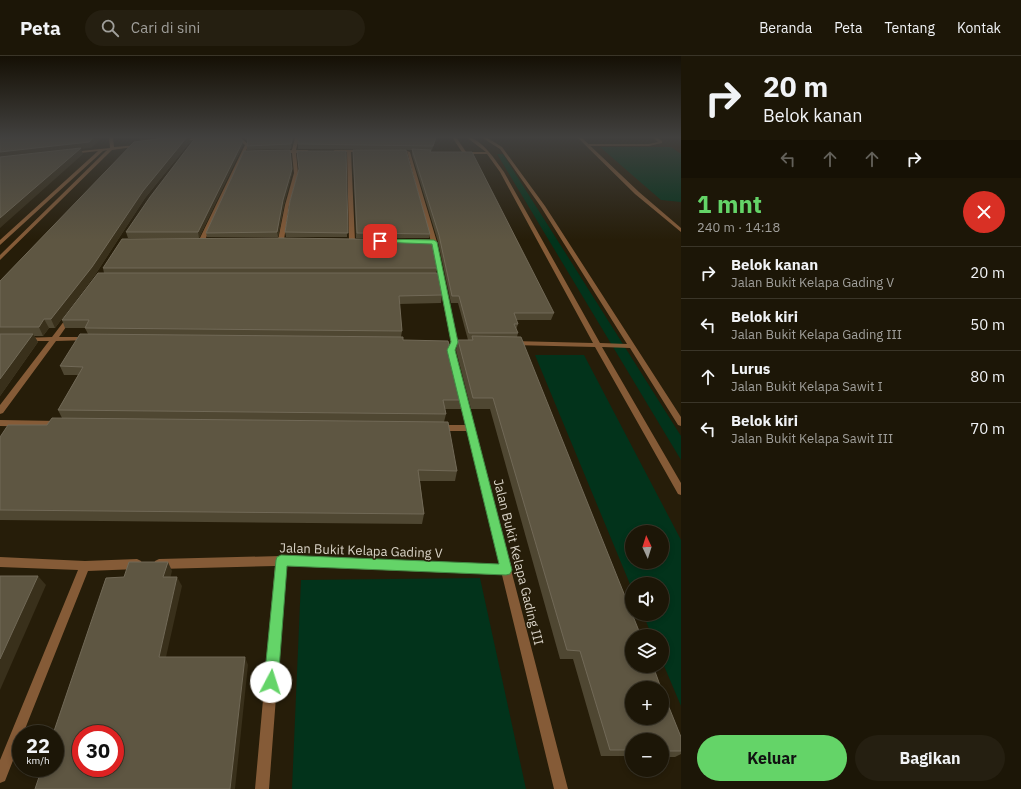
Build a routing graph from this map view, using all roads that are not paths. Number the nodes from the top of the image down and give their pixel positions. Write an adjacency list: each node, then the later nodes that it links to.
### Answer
1 (79, 171): 10 (street)
2 (88, 171): 11 (street)
3 (234, 171): 14 (street)
4 (296, 171): 17 (street)
5 (350, 171): 20 (street)
6 (414, 171): 23 (street, Jalan Bukit Kelapa Gading III)
7 (501, 171): 33 (street)
8 (518, 171): 34 (street)
9 (615, 171): 12 (street)
10 (38, 208): 11 (street); 24 (street)
11 (50, 208): 25 (street)
12 (681, 231)
13 (194, 240): 14 (street)
14 (202, 240): 15 (street)
15 (209, 240)
16 (273, 240): 17 (street)
17 (281, 240): 18 (street)
18 (289, 240)
19 (344, 241): 20 (street)
20 (352, 241): 21 (street)
21 (360, 241)
22 (427, 242): 23 (street)
23 (434, 242): 27 (street, Jalan Bukit Kelapa Gading III)
24 (0, 243)
25 (0, 258)
26 (433, 277): 27 (street)
27 (441, 277): 40 (street, Jalan Bukit Kelapa Gading III)
28 (72, 314): 30 (street)
29 (16, 339): 30 (street)
30 (55, 339): 31 (street); 35 (street)
31 (96, 339)
32 (502, 343): 33 (street)
33 (597, 344): 34 (street); 41 (street)
34 (632, 346): 37 (street)
35 (0, 411)
36 (0, 423): 38 (street)
37 (681, 423)
38 (64, 424)
39 (431, 428): 40 (street)
40 (471, 428): 45 (street, Jalan Bukit Kelapa Gading III)
41 (681, 491)
42 (281, 560): 44 (street, Jalan Bukit Kelapa Gading V); 45 (street, Jalan Bukit Kelapa Gading V); 47 (street)
43 (0, 562): 44 (street, Jalan Bukit Kelapa Gading V)
44 (85, 566): 46 (street)
45 (506, 570): 48 (street, Jalan Bukit Kelapa Gading III)
46 (0, 776)
47 (262, 789)
48 (561, 789)

